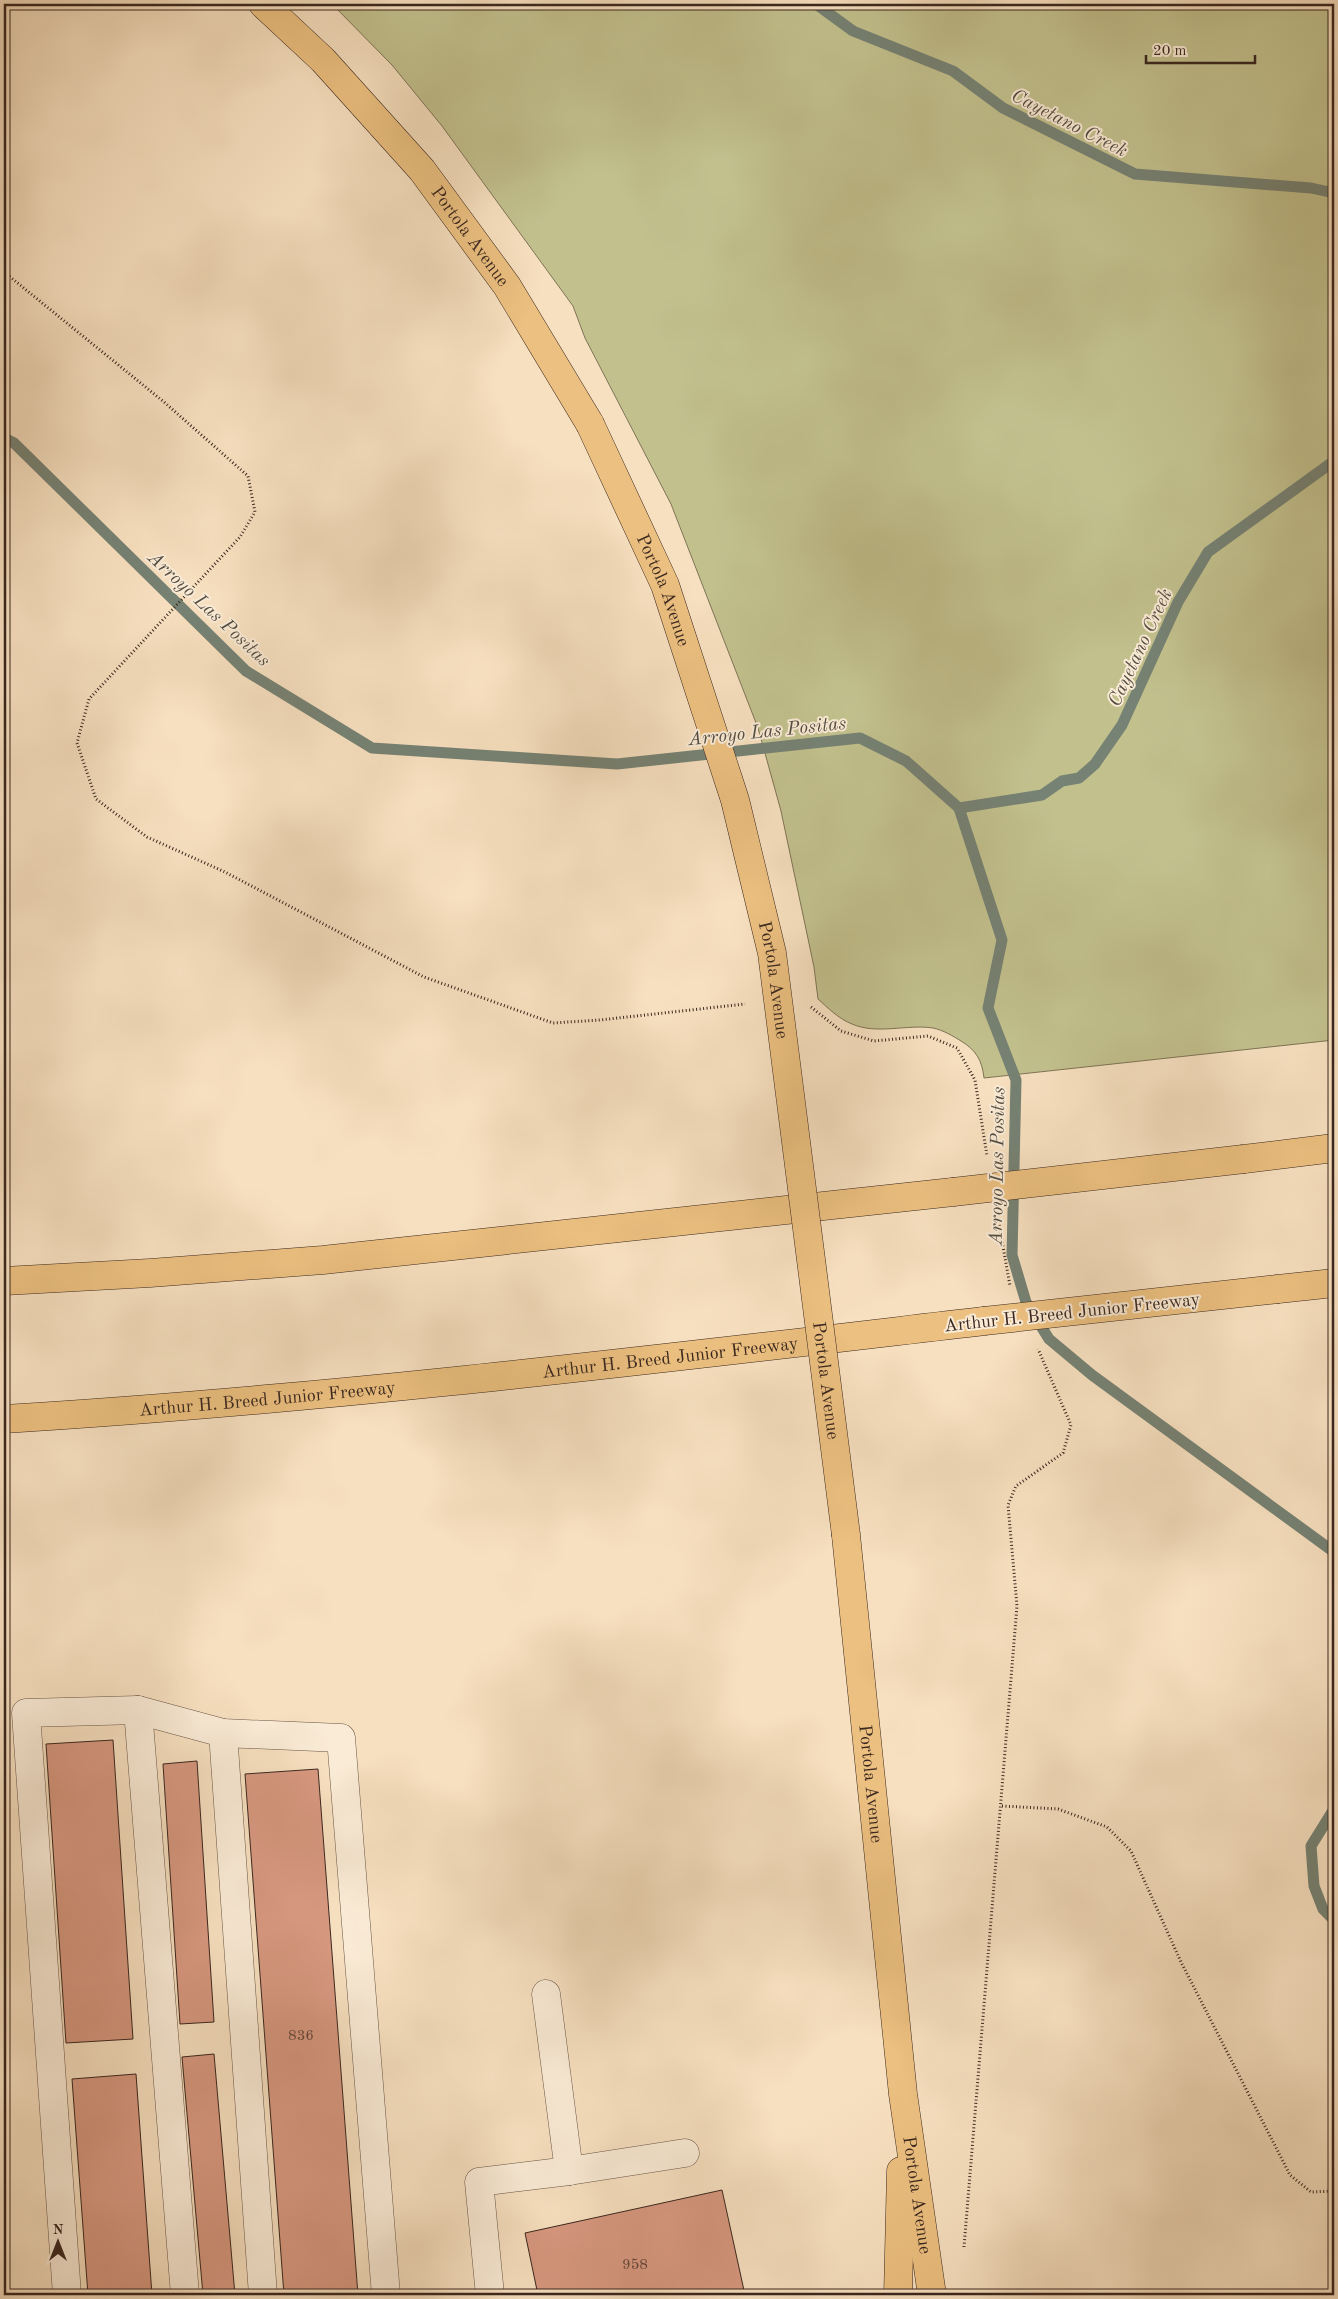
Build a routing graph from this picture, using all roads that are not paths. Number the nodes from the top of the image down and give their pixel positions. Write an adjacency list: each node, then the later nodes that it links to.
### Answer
1 (263, 4): 9 (main road, Portola Avenue, bridge)
2 (1334, 1148): 3 (main road, bridge)
3 (4, 1281)
4 (1334, 1283): 5 (main road, Arthur H. Breed Junior Freeway, bridge)
5 (4, 1419)
6 (138, 1710): 7 (lane); 12 (lane); 13 (lane)
7 (222, 1733): 14 (lane); 15 (lane)
8 (546, 1994): 11 (lane)
9 (903, 2094): 17 (main road, Portola Avenue); 18 (main road, Portola Avenue)
10 (686, 2153): 11 (lane)
11 (569, 2171): 16 (lane)
12 (67, 2295)
13 (185, 2295)
14 (263, 2295)
15 (386, 2295)
16 (490, 2295)
17 (898, 2295)
18 (932, 2295)

